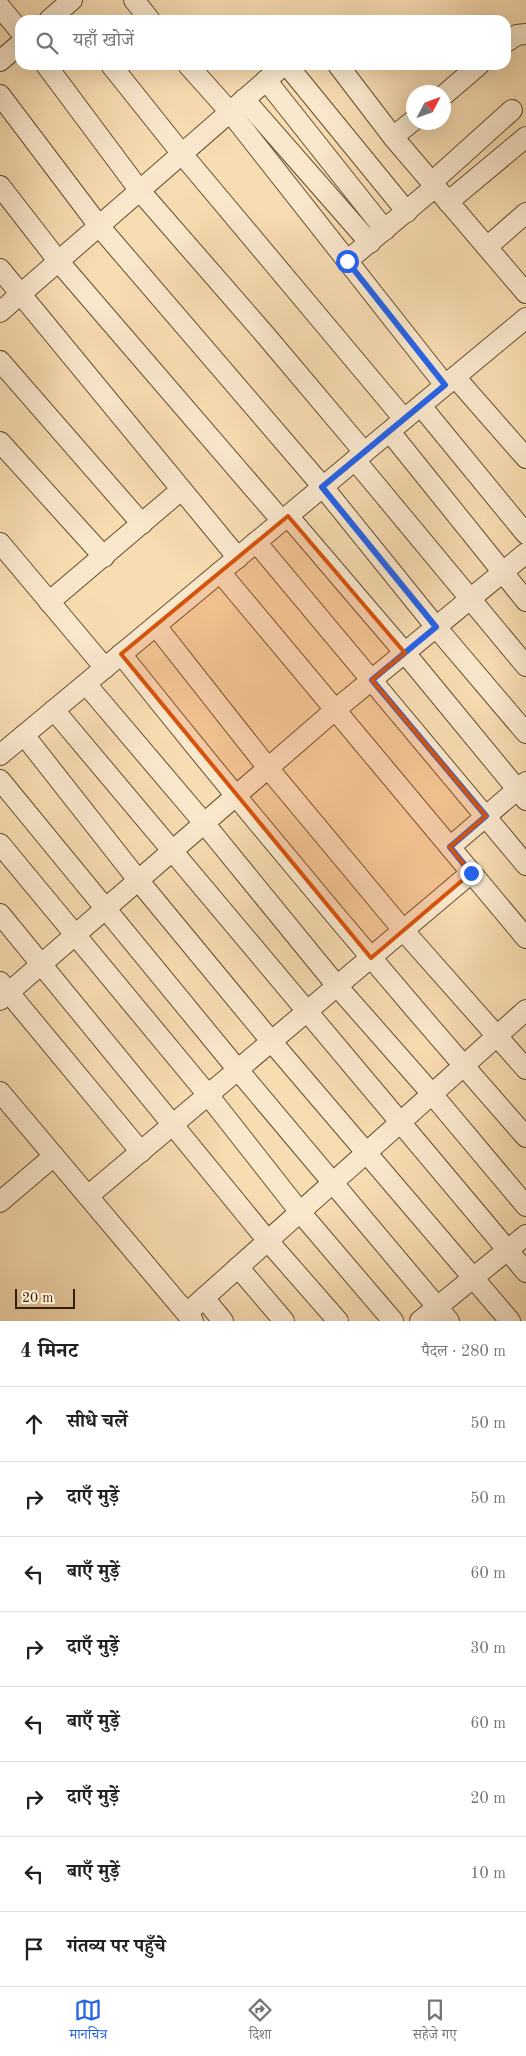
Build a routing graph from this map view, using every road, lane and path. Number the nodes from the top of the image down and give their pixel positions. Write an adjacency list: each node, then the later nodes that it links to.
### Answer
1 (134, 0): 5 (street)
2 (0, 7): 6 (street)
3 (71, 9): 4 (street)
4 (59, 15)
5 (146, 15)
6 (15, 25)
7 (526, 34): 8 (street)
8 (511, 39)
9 (15, 48): 10 (street)
10 (0, 61)
11 (50, 70): 29 (street)
12 (115, 70): 26 (street)
13 (194, 70): 21 (street)
14 (279, 70): 18 (street)
15 (290, 70): 31 (street)
16 (342, 70): 24 (street)
17 (473, 70): 19 (street)
18 (266, 80): 21 (street); 34 (street)
19 (451, 89)
20 (0, 95): 33 (street)
21 (237, 105): 26 (street); 34 (street); 36 (street)
22 (512, 110): 27 (street)
23 (406, 126): 24 (street)
24 (393, 137): 27 (street)
25 (526, 137): 30 (street)
26 (182, 154): 29 (street); 46 (street)
27 (433, 185): 30 (street); 31 (street)
28 (0, 186): 37 (street)
29 (140, 191): 33 (street); 48 (street)
30 (448, 202): 35 (street)
31 (407, 212): 34 (street)
32 (526, 213): 35 (street)
33 (100, 226): 37 (street); 50 (street)
34 (378, 237): 36 (street)
35 (487, 247): 39 (street)
36 (347, 261): 44 (street)
37 (59, 262): 40 (street); 52 (street)
38 (0, 270): 40 (street)
39 (524, 288)
40 (21, 294): 41 (street); 51 (street)
41 (0, 312)
42 (526, 318): 44 (street)
43 (0, 361): 53 (street)
44 (450, 381): 45 (street); 49 (street)
45 (421, 406): 46 (street); 54 (street)
46 (397, 426): 48 (street); 61 (street)
47 (0, 442): 58 (street)
48 (360, 456): 50 (street); 62 (street)
49 (526, 458)
50 (322, 487): 52 (street); 66 (street)
51 (181, 490): 53 (street); 59 (street)
52 (285, 519): 55 (street); 67 (street)
53 (142, 524): 58 (street)
54 (526, 534)
55 (256, 542): 59 (street); 71 (street)
56 (0, 543): 64 (street)
57 (526, 553): 61 (street)
58 (104, 557): 64 (street)
59 (238, 558): 60 (street)
60 (220, 572): 65 (street); 74 (street)
61 (502, 573): 62 (street); 63 (street)
62 (470, 599): 66 (street); 69 (street)
63 (526, 601)
64 (49, 602): 70 (street)
65 (156, 626): 68 (street); 78 (street)
66 (436, 627): 67 (street); 75 (street)
67 (405, 653): 71 (street); 80 (street)
68 (121, 654): 70 (street); 81 (street)
69 (526, 666)
70 (104, 668): 72 (street)
71 (372, 680): 74 (street); 82 (street)
72 (86, 684): 73 (street); 83 (street)
73 (54, 710): 76 (street); 86 (street)
74 (335, 710): 78 (street); 85 (street)
75 (526, 733)
76 (24, 735): 77 (street); 89 (street)
77 (0, 755)
78 (268, 768): 81 (street); 92 (street)
79 (0, 780): 90 (street)
80 (523, 791): 82 (street)
81 (235, 797): 83 (street); 95 (street)
82 (486, 816): 85 (street); 87 (street)
83 (204, 823): 86 (street); 97 (street)
84 (0, 844): 93 (street)
85 (450, 847): 88 (street)
86 (172, 851): 89 (street); 100 (street)
87 (526, 865)
88 (471, 873): 92 (street); 94 (street)
89 (138, 880): 90 (street); 102 (street)
90 (107, 908): 93 (street); 105 (street)
91 (0, 914): 96 (street)
92 (404, 930): 95 (street); 101 (street)
93 (74, 935): 96 (street); 108 (street)
94 (526, 938)
95 (371, 958): 97 (street); 103 (street)
96 (42, 964): 98 (street); 109 (street)
97 (337, 986): 100 (street); 107 (street)
98 (3, 992): 112 (street)
99 (526, 1010): 101 (street)
100 (306, 1012): 102 (street); 110 (street)
101 (498, 1035): 103 (street); 104 (street)
102 (271, 1041): 105 (street); 113 (street)
103 (464, 1066): 107 (street); 111 (street)
104 (526, 1069)
105 (238, 1070): 108 (street); 115 (street)
106 (0, 1092): 114 (street)
107 (432, 1094): 110 (street); 118 (street)
108 (208, 1095): 109 (street); 119 (street)
109 (174, 1124): 112 (street); 121 (street)
110 (399, 1124): 113 (street); 122 (street)
111 (526, 1137)
112 (141, 1152): 116 (street)
113 (366, 1153): 115 (street); 125 (street)
114 (54, 1156): 116 (street); 117 (street)
115 (333, 1182): 119 (street); 127 (street)
116 (88, 1196): 128 (street)
117 (0, 1202)
118 (526, 1206)
119 (300, 1212): 121 (street); 132 (street)
120 (526, 1235): 122 (street)
121 (268, 1241): 123 (street); 131 (street)
122 (508, 1250): 124 (street); 125 (street)
123 (238, 1267): 126 (street); 130 (street)
124 (526, 1272)
125 (473, 1278): 127 (street); 134 (street)
126 (204, 1298): 128 (street); 129 (street)
127 (443, 1314): 133 (street)
128 (190, 1317)
129 (223, 1321)
130 (284, 1321)
131 (338, 1321)
132 (393, 1321)
133 (420, 1321)
134 (510, 1321)

